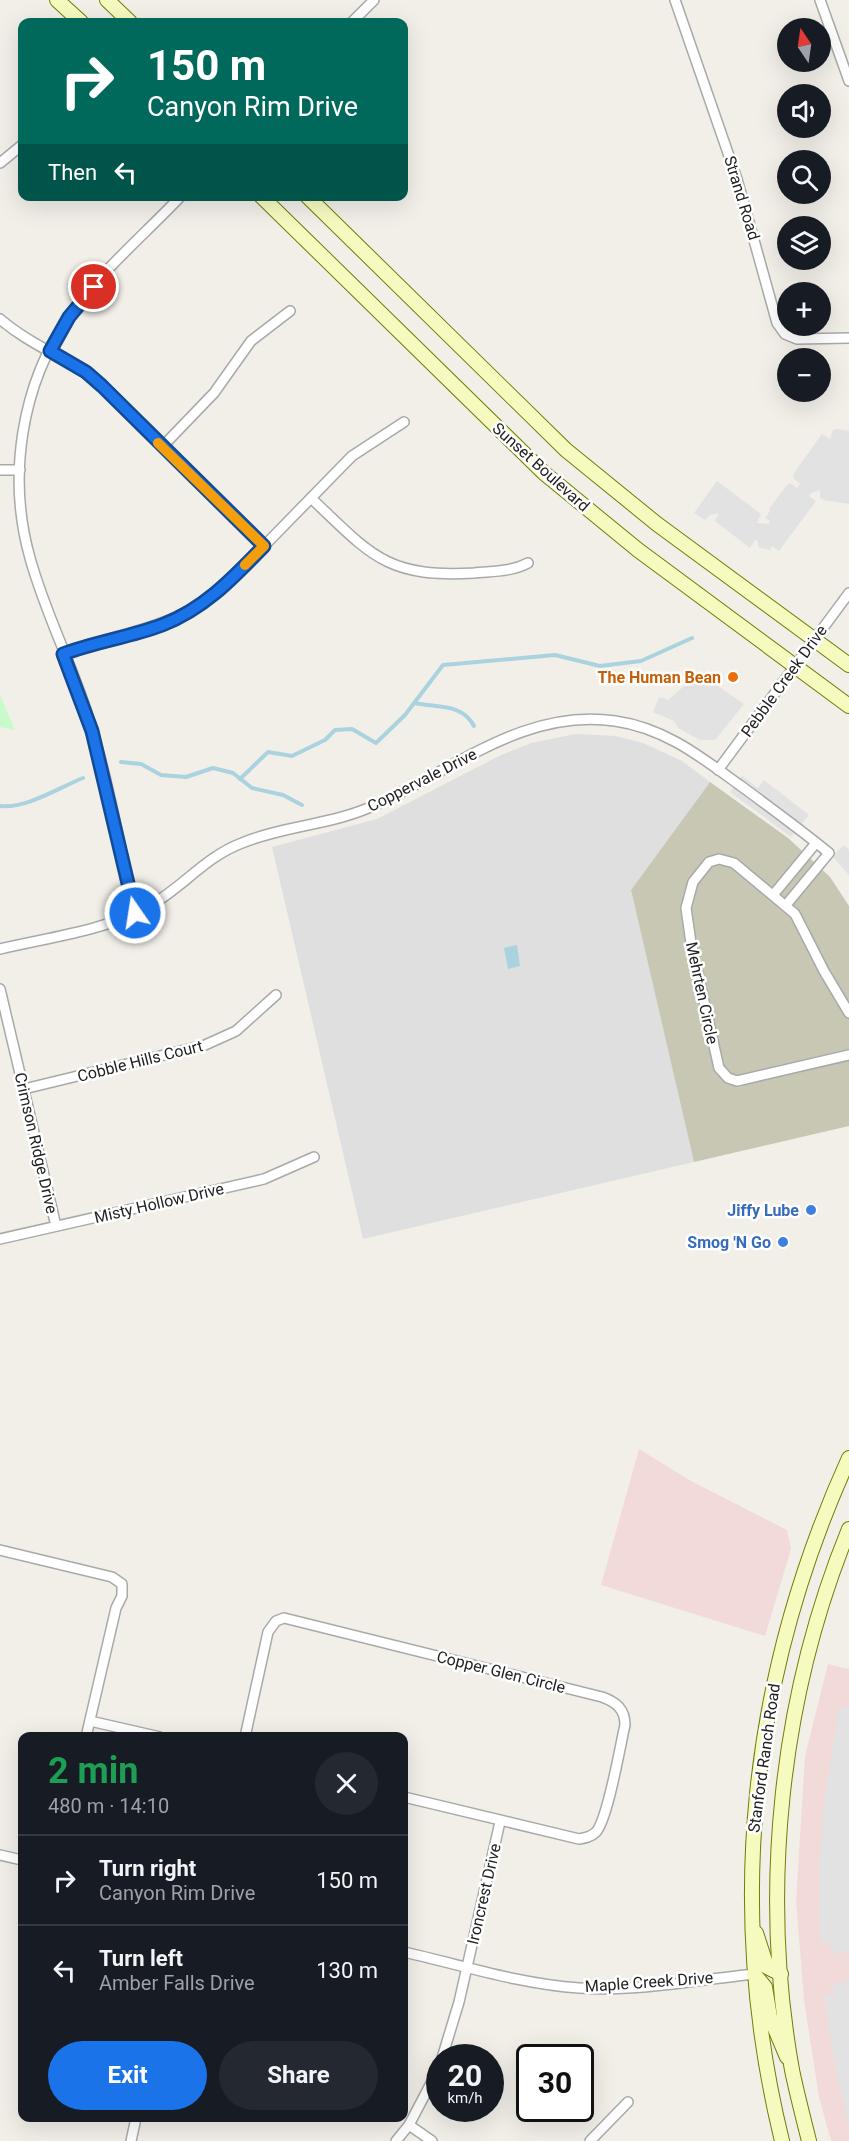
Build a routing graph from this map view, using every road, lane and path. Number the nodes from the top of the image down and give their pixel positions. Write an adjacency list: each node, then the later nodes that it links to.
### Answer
1 (57, 0): 6 (main road)
2 (107, 0): 7 (main road)
3 (374, 0): 8 (street)
4 (675, 0): 17 (street, Strand Road)
5 (820, 0): 9 (street)
6 (77, 18)
7 (126, 18)
8 (356, 18)
9 (849, 81)
10 (18, 148): 11 (street)
11 (0, 163)
12 (177, 201): 18 (street)
13 (266, 201): 30 (main road, Sunset Boulevard)
14 (312, 201): 27 (main road, Sunset Boulevard)
15 (290, 311): 20 (street)
16 (0, 319): 18 (street)
17 (849, 338)
18 (50, 351): 20 (street); 22 (street)
19 (404, 422): 23 (street)
20 (162, 447): 24 (street)
21 (0, 470): 22 (street)
22 (20, 470): 28 (street)
23 (311, 498): 24 (street); 25 (street)
24 (264, 546): 28 (street)
25 (528, 563)
26 (849, 593): 27 (street, Pebble Creek Drive)
27 (815, 639): 29 (main road, Sunset Boulevard); 30 (street, Pebble Creek Drive)
28 (63, 654): 38 (street)
29 (849, 664)
30 (795, 666): 31 (main road, Sunset Boulevard); 32 (street, Pebble Creek Drive)
31 (849, 706)
32 (718, 770): 33 (street, Coppervale Drive); 38 (street, Coppervale Drive)
33 (816, 843): 34 (street); 35 (street, Coppervale Drive)
34 (797, 866): 35 (street); 36 (street)
35 (810, 876): 37 (street)
36 (773, 894): 37 (street, Mehrten Circle); 43 (street, Mehrten Circle)
37 (786, 905): 42 (street, Mehrten Circle)
38 (135, 913): 39 (street, Coppervale Drive)
39 (0, 949)
40 (0, 989): 44 (street, Crimson Ridge Drive)
41 (276, 995): 44 (street, Cobble Hills Court)
42 (849, 1013)
43 (849, 1055)
44 (24, 1089): 46 (street, Crimson Ridge Drive)
45 (314, 1157): 46 (street, Misty Hollow Drive)
46 (56, 1226): 47 (street, Misty Hollow Drive)
47 (0, 1239)
48 (849, 1458): 59 (main road, Stanford Ranch Road)
49 (849, 1529): 63 (main road, Stanford Ranch Road)
50 (0, 1550): 51 (street)
51 (90, 1721): 52 (street); 53 (street)
52 (87, 1732)
53 (138, 1732)
54 (246, 1732): 56 (street, Copper Glen Circle)
55 (408, 1798): 56 (street)
56 (500, 1821): 61 (street, Ironcrest Drive)
57 (0, 1855): 58 (street)
58 (18, 1859)
59 (751, 1917): 62 (main road, Stanford Ranch Road); 63 (main road)
60 (408, 1953): 61 (street, Maple Creek Drive)
61 (467, 1966): 62 (street, Maple Creek Drive); 64 (street, Ironcrest Drive)
62 (753, 1974): 65 (main road); 74 (main road, Stanford Ranch Road)
63 (781, 1974): 65 (main road, Stanford Ranch Road)
64 (446, 2044)
65 (792, 2070): 75 (main road, Stanford Ranch Road)
66 (426, 2094): 69 (street)
67 (628, 2102): 73 (street)
68 (135, 2122): 70 (street)
69 (410, 2125): 71 (street); 72 (street)
70 (130, 2141)
71 (396, 2141)
72 (432, 2141)
73 (590, 2141)
74 (782, 2141)
75 (809, 2141)

